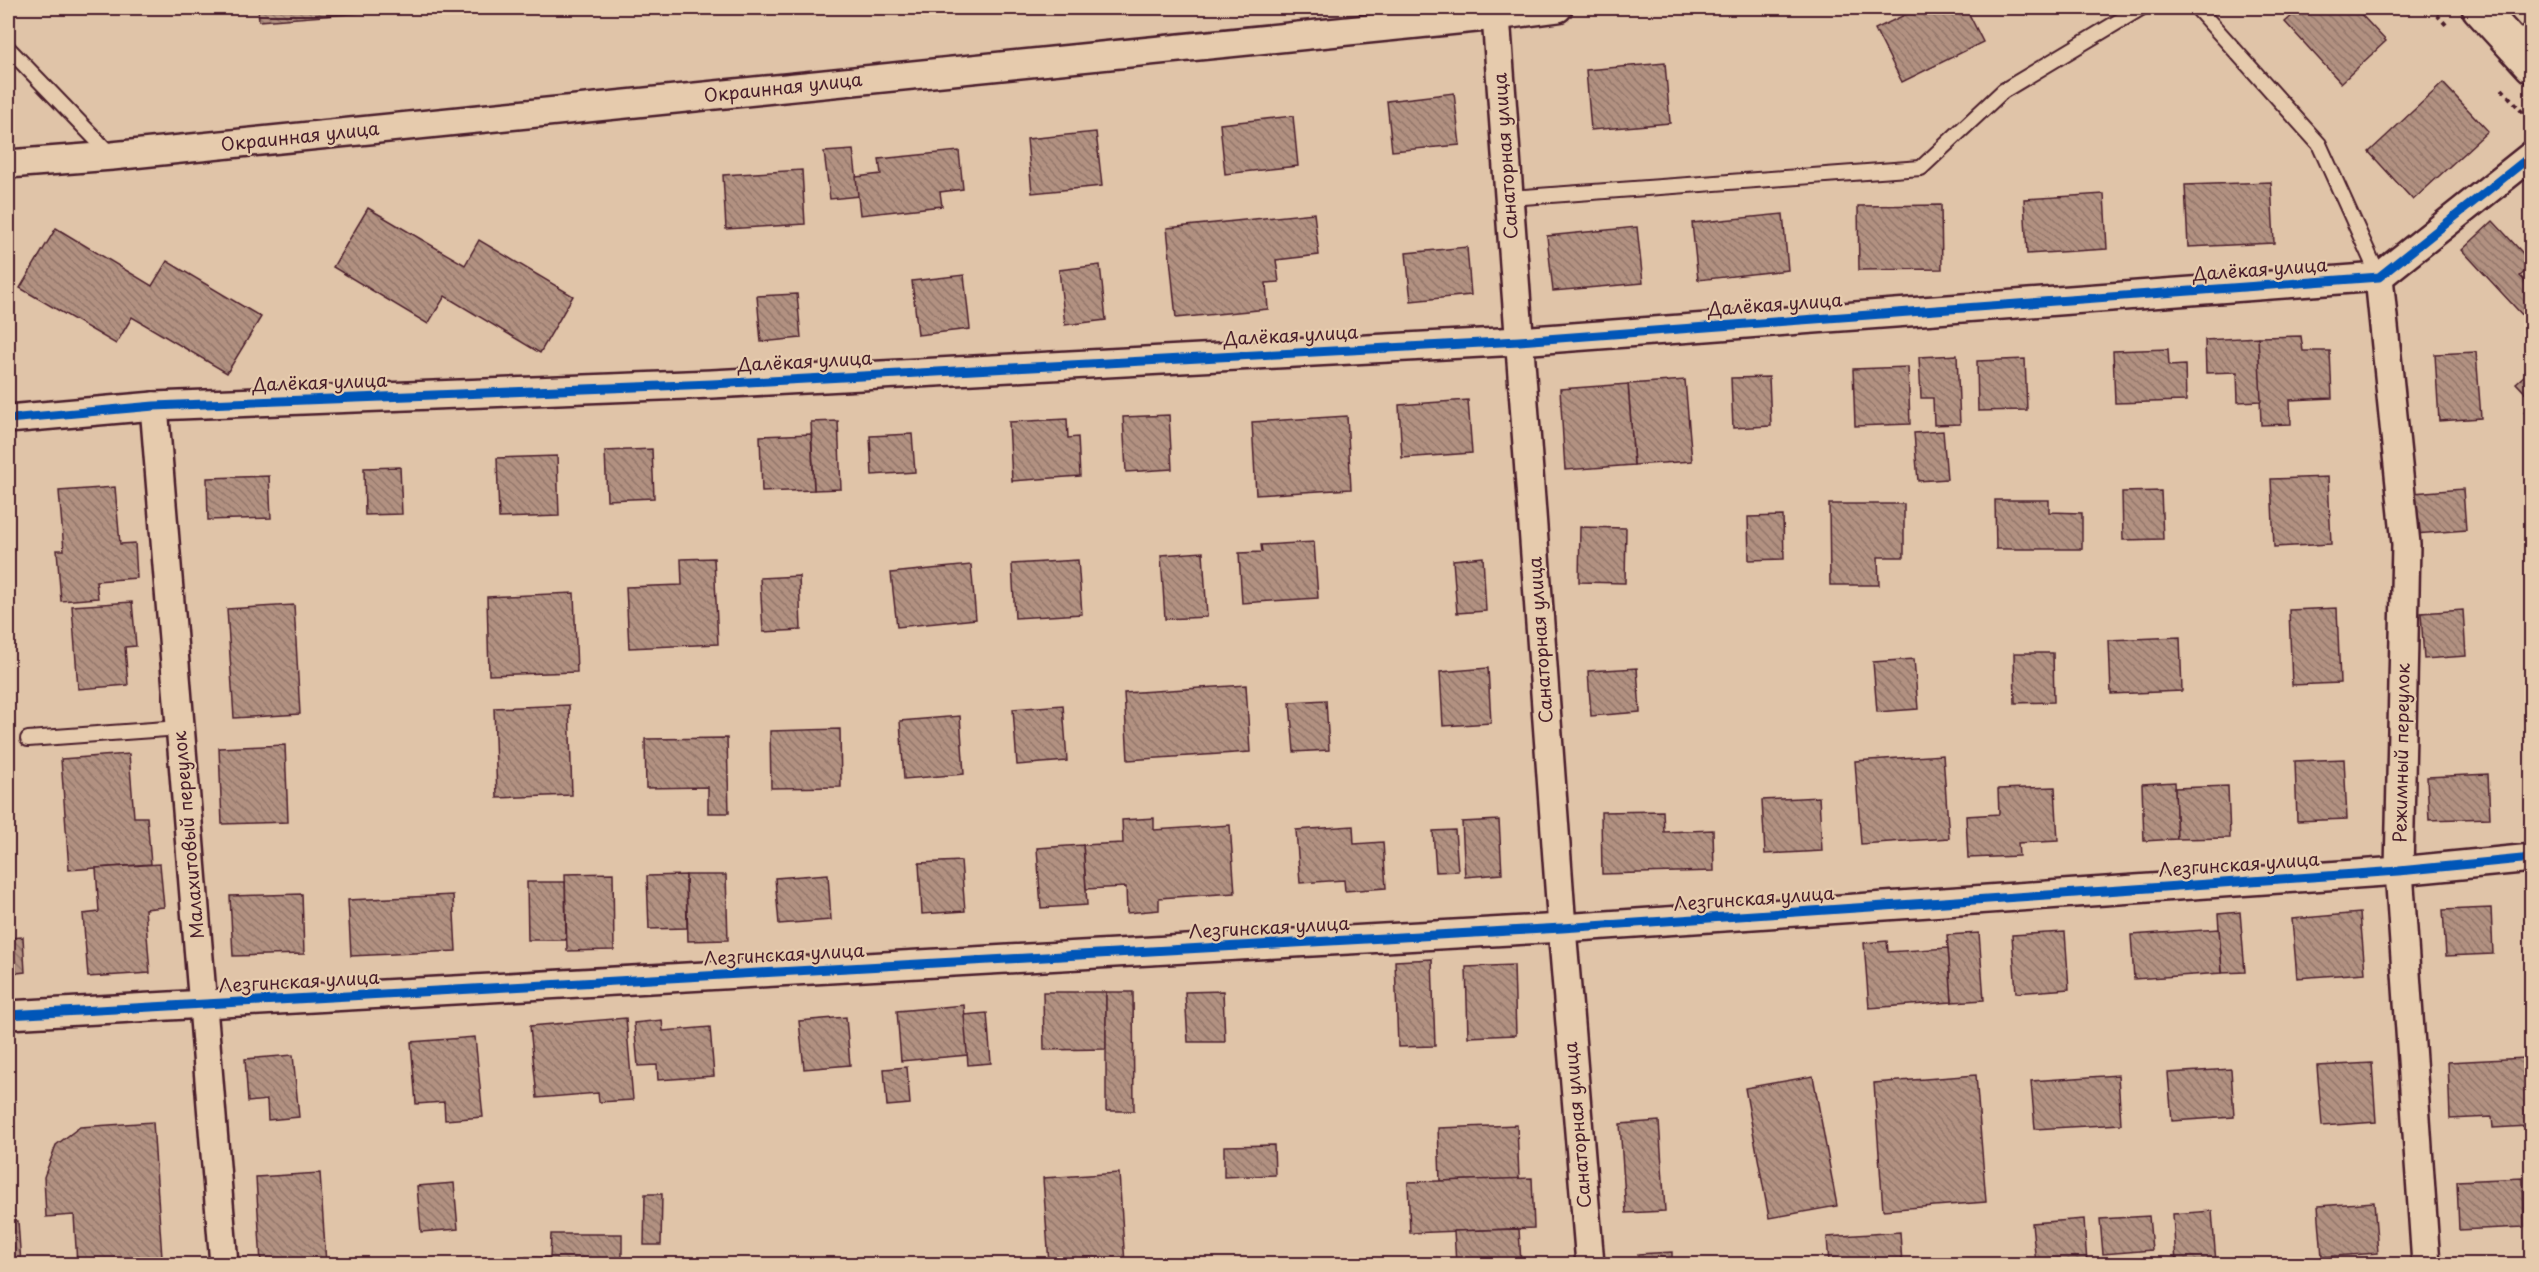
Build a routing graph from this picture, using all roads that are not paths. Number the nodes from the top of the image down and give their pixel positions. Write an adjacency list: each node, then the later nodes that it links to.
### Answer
1 (1558, 8): 5 (street, Окраинная улица)
2 (2141, 8): 11 (lane)
3 (2197, 8): 12 (lane)
4 (2479, 8): 6 (street)
5 (1496, 16): 9 (street, Окраинная улица); 11 (street, Санаторная улица)
6 (2526, 46)
7 (8, 48): 9 (lane)
8 (2532, 155): 12 (street)
9 (112, 156): 10 (street, Окраинная улица)
10 (8, 164)
11 (1510, 198): 13 (street, Санаторная улица)
12 (2379, 278): 13 (street, Далёкая улица); 19 (street, Режимный переулок)
13 (1519, 341): 14 (street, Далёкая улица); 20 (street, Санаторная улица)
14 (154, 406): 15 (street, Далёкая улица); 16 (street, Малахитовый переулок)
15 (8, 419)
16 (180, 728): 17 (lane); 21 (street, Малахитовый переулок)
17 (28, 739)
18 (2532, 858): 19 (street, Лезгинская улица)
19 (2399, 871): 20 (street, Лезгинская улица); 25 (street, Режимный переулок)
20 (1562, 928): 21 (street, Лезгинская улица); 24 (street, Санаторная улица)
21 (203, 1003): 22 (street, Лезгинская улица); 23 (street, Малахитовый переулок)
22 (8, 1016)
23 (224, 1264)
24 (1590, 1264)
25 (2426, 1264)

